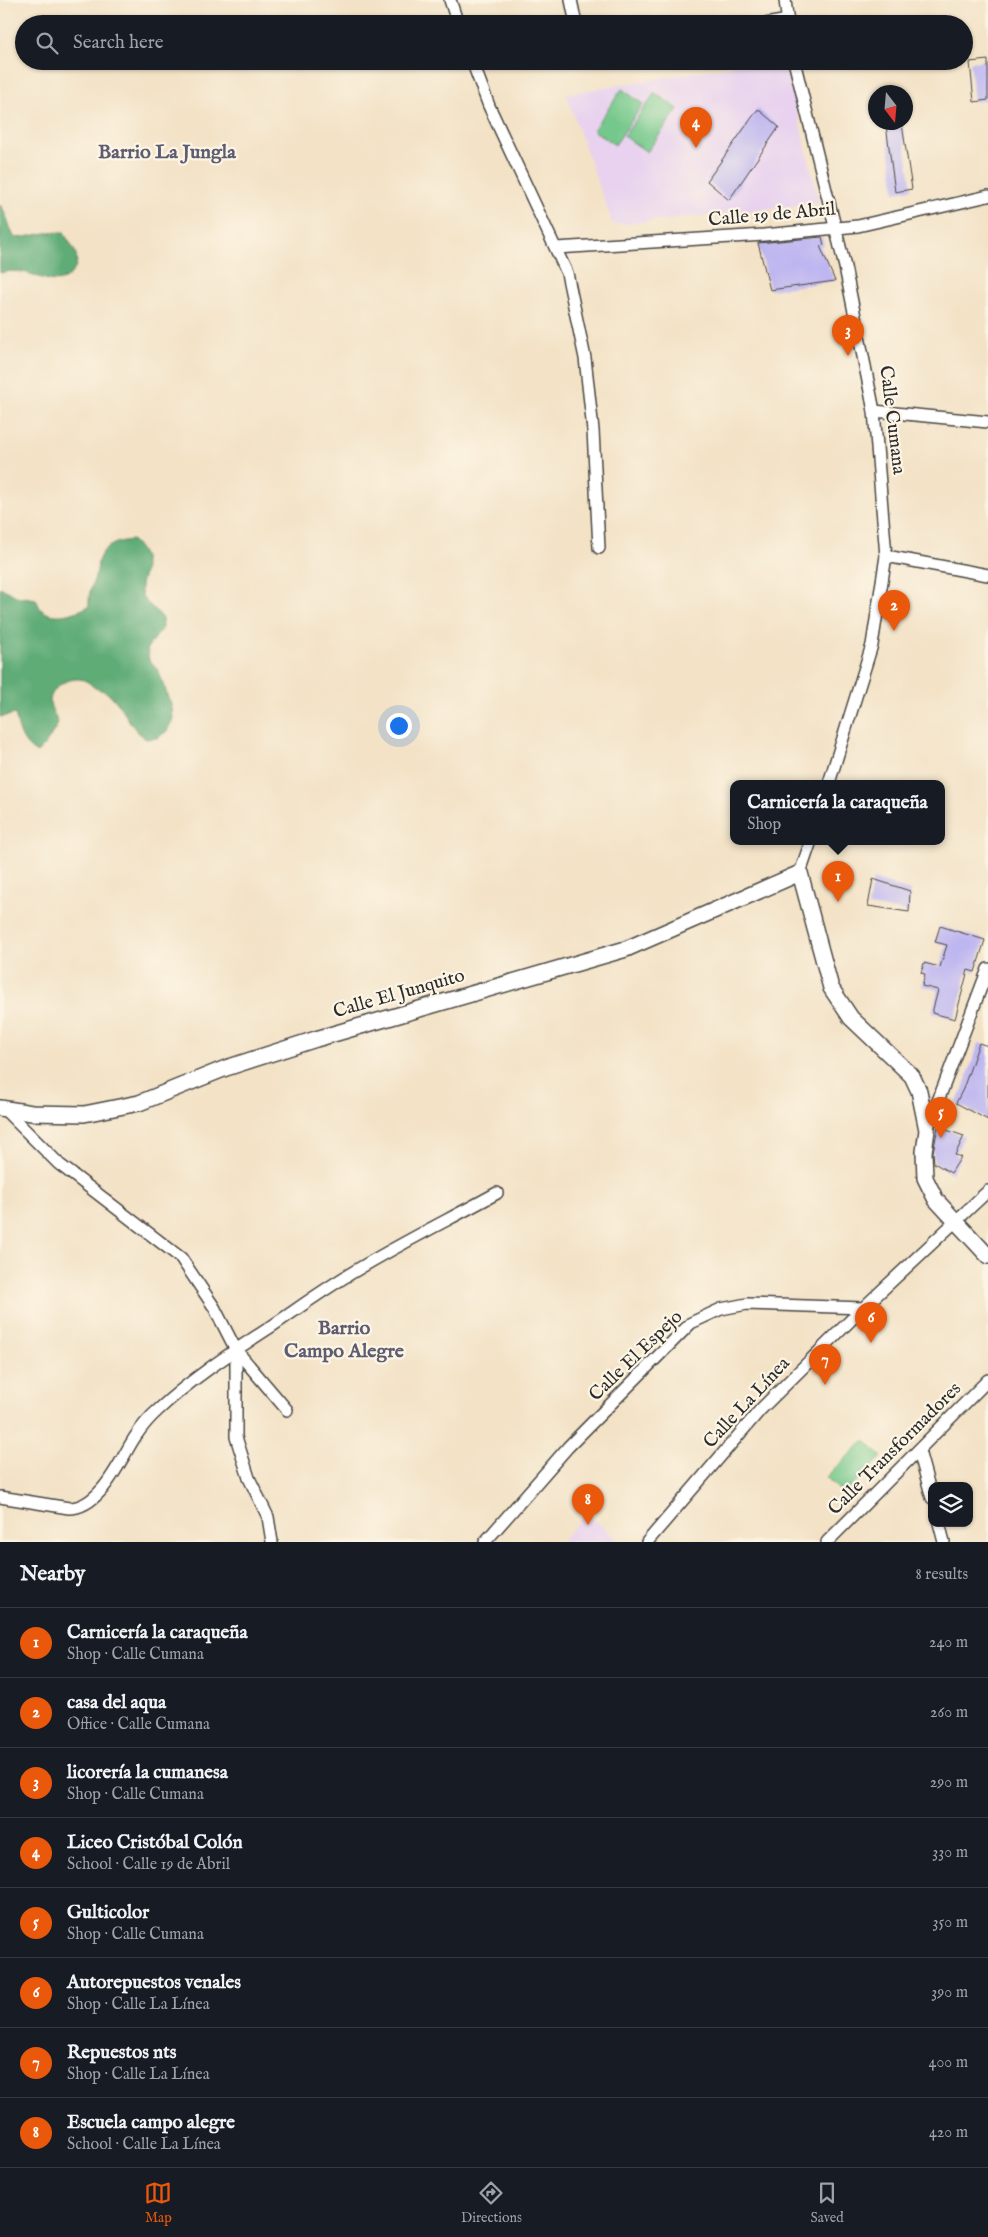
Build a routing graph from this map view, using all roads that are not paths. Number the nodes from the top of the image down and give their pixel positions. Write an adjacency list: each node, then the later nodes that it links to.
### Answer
1 (450, 0): 4 (street)
2 (571, 0): 5 (street)
3 (785, 0): 6 (street)
4 (455, 15)
5 (574, 15)
6 (787, 15)
7 (475, 70): 11 (street)
8 (796, 70): 10 (street, Calle Cumana)
9 (988, 196): 10 (street, Calle 19 de Abril)
10 (835, 227): 11 (street, Calle 19 de Abril); 12 (street, Calle Cumana)
11 (556, 248): 14 (street)
12 (874, 411): 13 (street); 15 (street, Calle Cumana)
13 (988, 422)
14 (600, 548)
15 (886, 556): 16 (street); 17 (street, Calle Cumana)
16 (988, 575)
17 (830, 780)
18 (809, 845): 19 (street)
19 (800, 873): 21 (street, Calle El Junquito); 22 (street)
20 (988, 969): 22 (street)
21 (1, 1108): 28 (street)
22 (927, 1130): 25 (street)
23 (988, 1191): 25 (street, Calle La Línea)
24 (497, 1193): 28 (street)
25 (956, 1220): 26 (street); 27 (street, Calle La Línea)
26 (988, 1256)
27 (863, 1308): 36 (street, Calle El Espejo); 37 (street, Calle La Línea)
28 (236, 1350): 30 (street); 33 (street); 35 (street)
29 (988, 1380): 31 (street, Calle Transformadores)
30 (287, 1410)
31 (919, 1451): 32 (street); 38 (street, Calle Transformadores)
32 (928, 1484)
33 (0, 1497)
34 (940, 1527): 39 (street)
35 (272, 1542)
36 (485, 1542)
37 (647, 1542)
38 (827, 1542)
39 (944, 1542)

